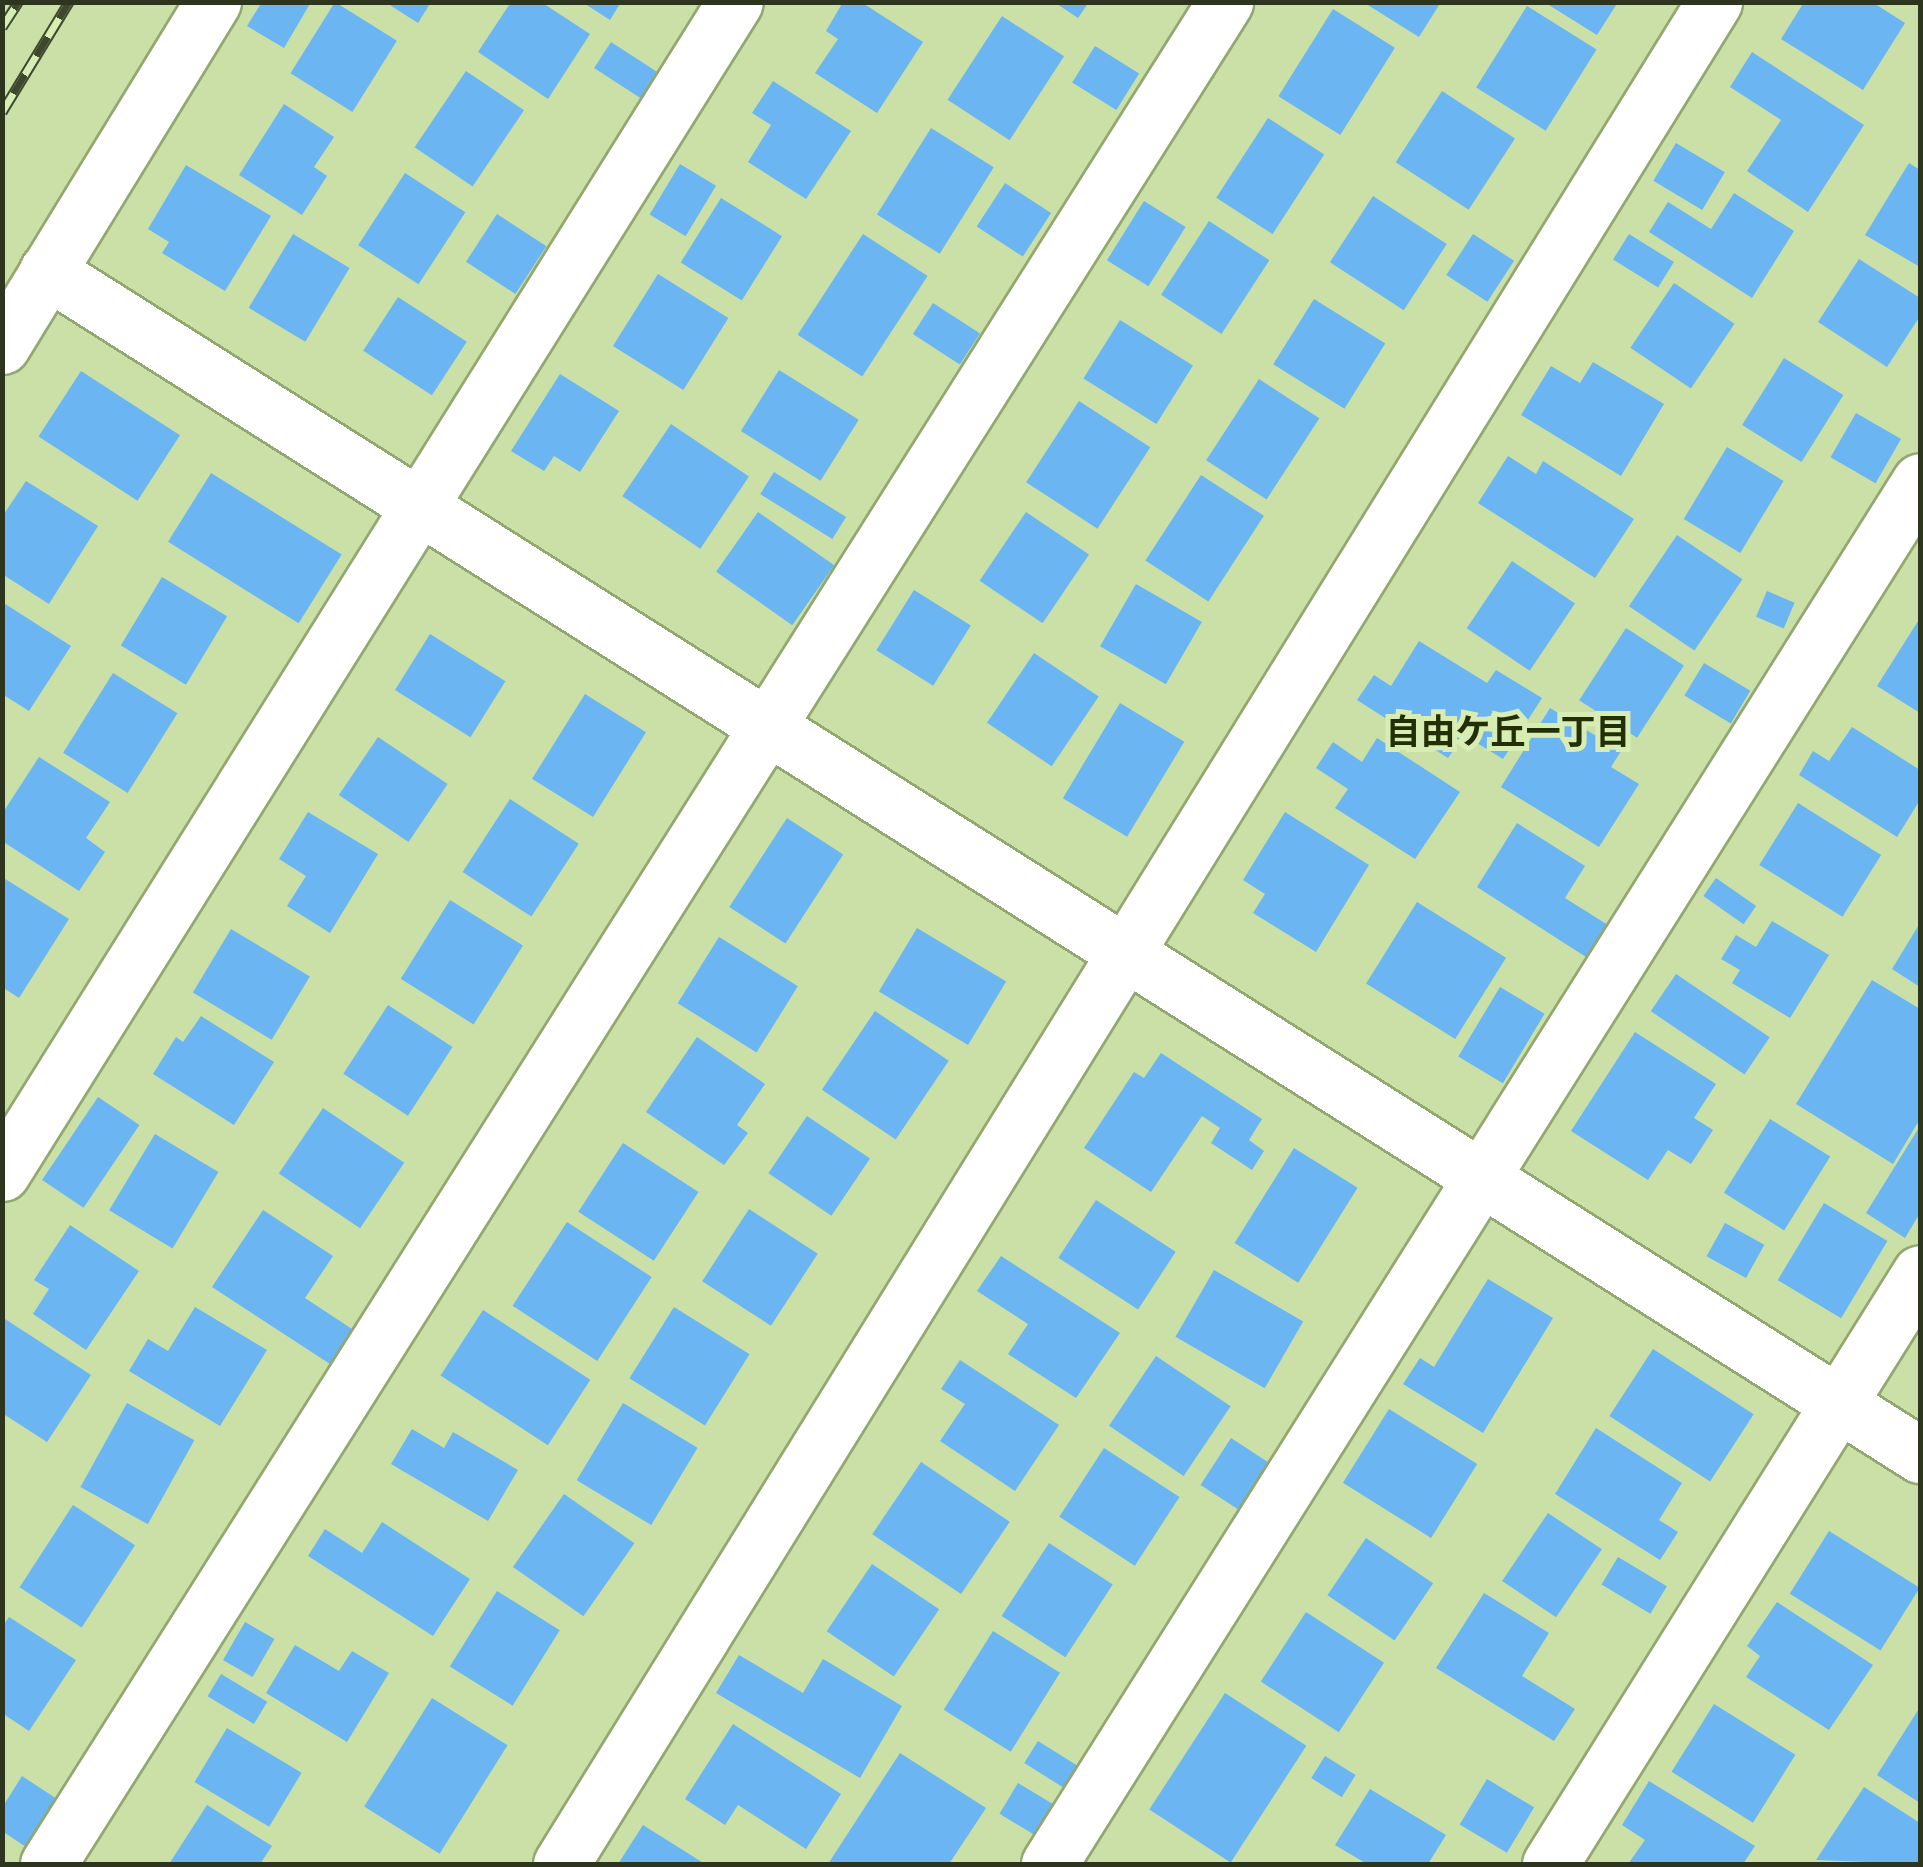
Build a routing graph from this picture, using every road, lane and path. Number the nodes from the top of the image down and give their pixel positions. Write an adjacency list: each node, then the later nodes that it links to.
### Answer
1 (213, 2): 5 (street)
2 (735, 2): 8 (street)
3 (1224, 2): 9 (street)
4 (1714, 2): 10 (street)
5 (47, 272): 6 (street); 8 (street)
6 (2, 346)
7 (1920, 480): 12 (street)
8 (419, 501): 9 (street); 11 (street)
9 (768, 724): 10 (street); 16 (street)
10 (1128, 951): 12 (street); 17 (street)
11 (2, 1173)
12 (1482, 1178): 14 (street); 18 (street)
13 (1920, 1273): 14 (street)
14 (1838, 1404): 15 (street); 19 (street)
15 (1920, 1454)
16 (48, 1864)
17 (562, 1864)
18 (1048, 1864)
19 (1550, 1864)

